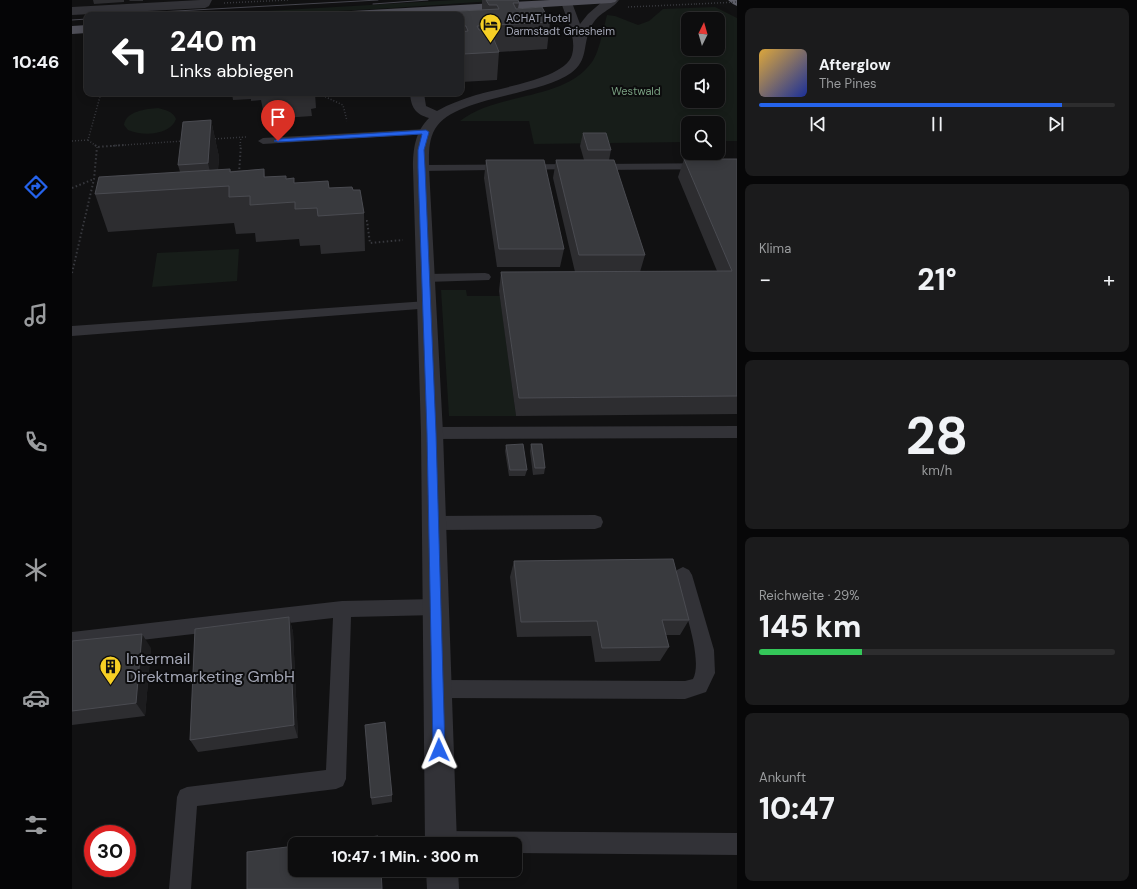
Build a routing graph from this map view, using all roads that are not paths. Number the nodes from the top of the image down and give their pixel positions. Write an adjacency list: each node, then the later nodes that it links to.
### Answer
1 (612, 0): 4 (main road); 10 (street)
2 (734, 0): 5 (highway)
3 (205, 2): 6 (street)
4 (567, 2): 7 (main road); 10 (street)
5 (737, 2)
6 (72, 11)
7 (401, 12)
8 (84, 29): 9 (main road)
9 (72, 30)
10 (580, 41): 12 (street)
11 (417, 96): 12 (street)
12 (439, 116): 13 (street)
13 (426, 132): 14 (lane); 16 (street)
14 (263, 142)
15 (737, 166): 16 (lane)
16 (421, 168): 18 (street)
17 (485, 277): 18 (lane)
18 (426, 278): 19 (street)
19 (427, 305): 20 (lane); 22 (street)
20 (72, 331)
21 (737, 432): 22 (lane)
22 (432, 433): 24 (street)
23 (595, 522): 24 (lane)
24 (434, 523): 26 (street)
25 (683, 575): 29 (lane)
26 (436, 607): 27 (lane); 29 (street)
27 (342, 609): 28 (lane); 34 (lane)
28 (72, 640)
29 (438, 689): 30 (street)
30 (441, 837)
31 (737, 844): 32 (lane)
32 (522, 850)
33 (442, 877): 35 (street)
34 (180, 889)
35 (442, 889)

